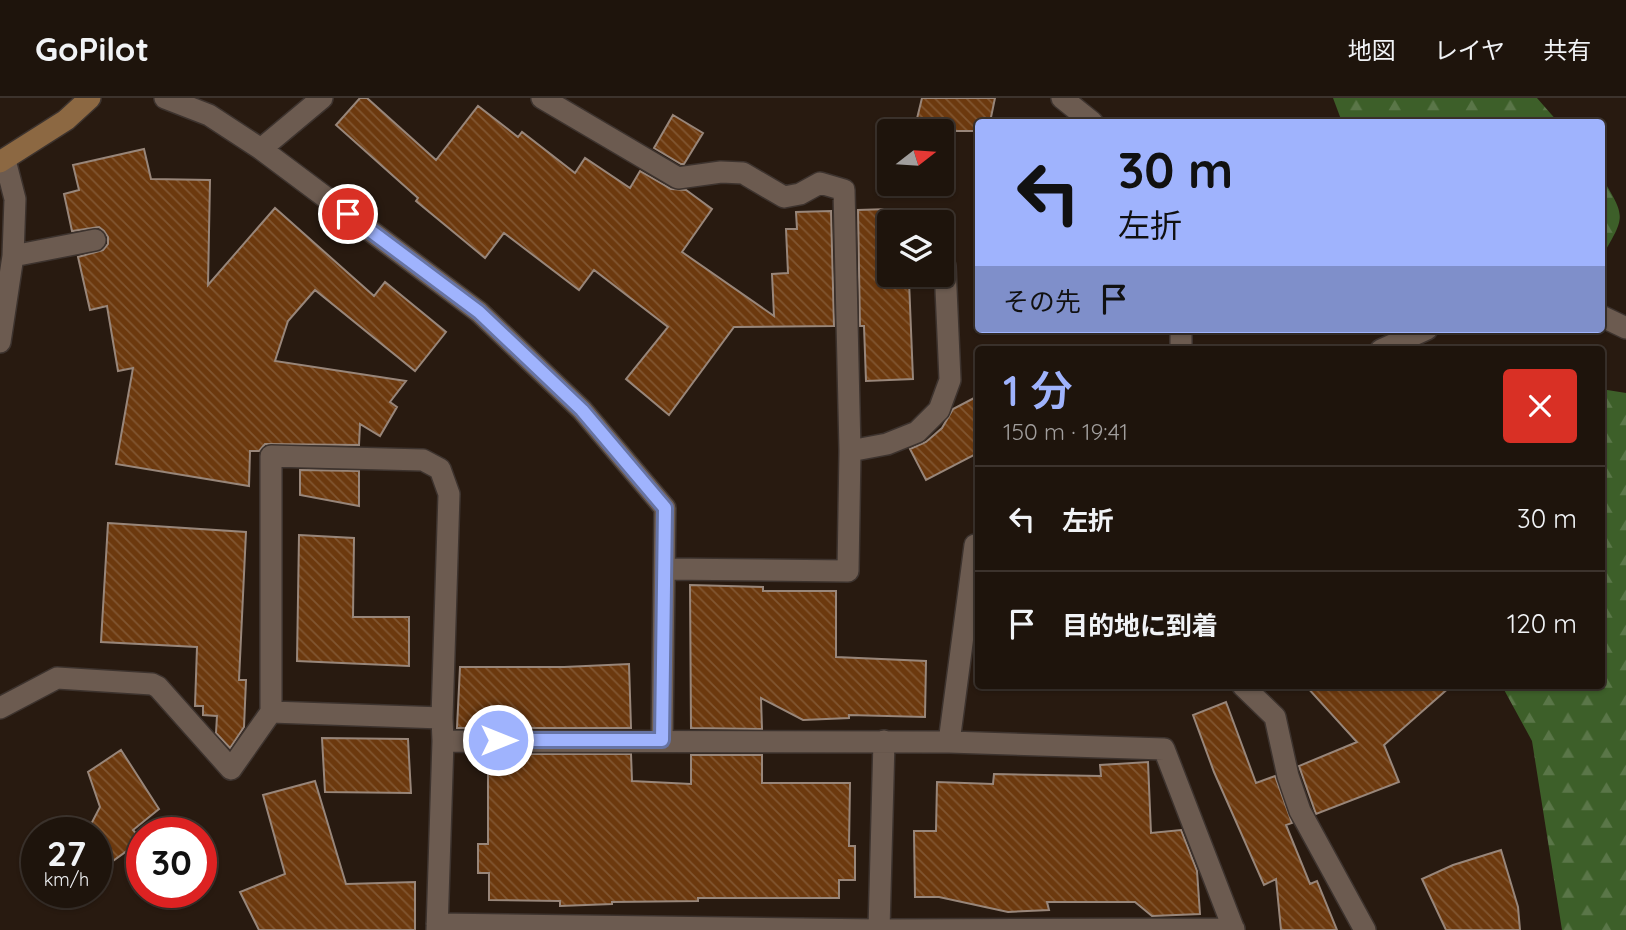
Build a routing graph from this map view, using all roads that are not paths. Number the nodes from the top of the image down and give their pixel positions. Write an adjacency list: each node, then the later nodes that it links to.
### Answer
1 (90, 98): 8 (street)
2 (165, 98): 7 (street)
3 (322, 98): 7 (street)
4 (542, 98): 17 (street)
5 (1062, 98): 6 (street)
6 (1088, 119)
7 (261, 149): 19 (street)
8 (2, 161): 10 (street)
9 (95, 240): 10 (street)
10 (13, 256): 15 (street)
11 (946, 287): 17 (street)
12 (1605, 318): 13 (street)
13 (1626, 328)
14 (1418, 333): 16 (street)
15 (0, 342)
16 (1390, 346)
17 (850, 451): 19 (street)
18 (975, 545): 27 (street)
19 (666, 569): 24 (street)
20 (1246, 689): 31 (street)
21 (0, 708): 22 (street)
22 (271, 712): 23 (street); 23 (street)
23 (442, 718): 25 (street)
24 (662, 740): 25 (street); 26 (street)
25 (443, 741): 28 (street)
26 (884, 741): 27 (street); 30 (street)
27 (949, 742): 29 (street)
28 (437, 927): 30 (street)
29 (1234, 929): 30 (street)
30 (879, 930)
31 (1366, 930)

